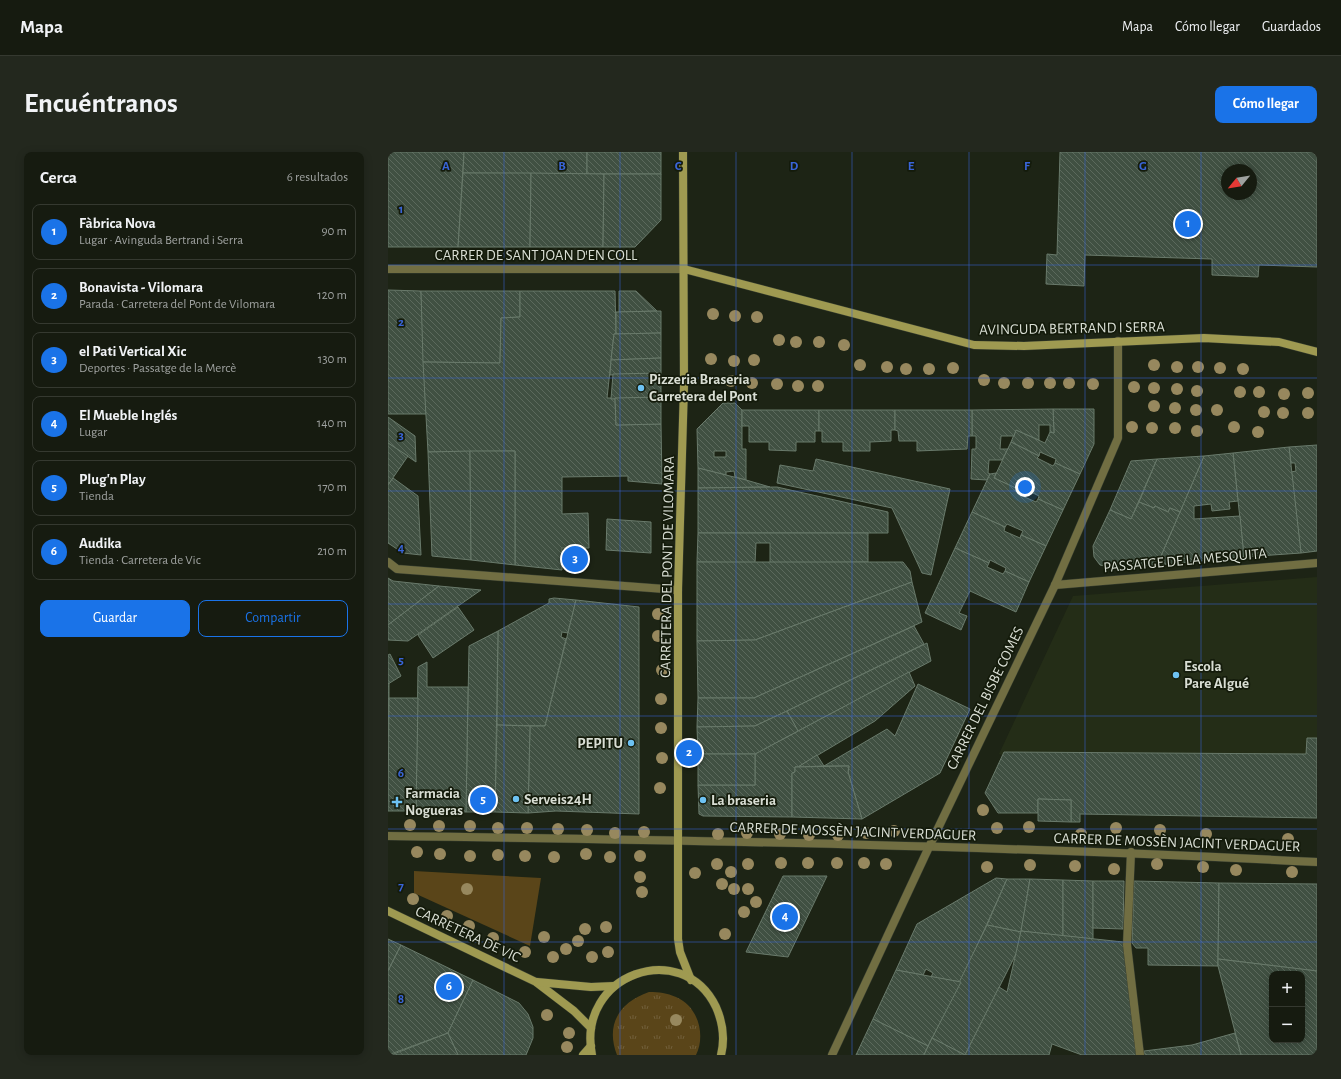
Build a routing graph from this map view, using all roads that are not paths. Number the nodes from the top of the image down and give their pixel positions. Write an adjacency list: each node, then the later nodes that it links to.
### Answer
1 (683, 152): 3 (street, CARRETERA DEL PONT DE VILOMARA)
2 (388, 269): 3 (street, CARRER DE SANT JOAN D'EN COLL)
3 (684, 269): 4 (street, AVINGUDA BERTRAND I SERRA); 9 (street, CARRETERA DEL PONT DE VILOMARA)
4 (1118, 341): 5 (street, AVINGUDA BERTRAND I SERRA); 8 (street, CARRER DEL BISBE COMES)
5 (1317, 352)
6 (388, 562): 9 (street)
7 (1317, 563): 8 (street, PASSATGE DE LA MESQUITA)
8 (1055, 585): 12 (street, CARRER DEL BISBE COMES)
9 (678, 590): 11 (street, CARRETERA DEL PONT DE VILOMARA)
10 (388, 836): 11 (street, CARRER DE MOSSÈN JACINT VERDAGUER)
11 (678, 840): 12 (street, CARRER DE MOSSÈN JACINT VERDAGUER); 16 (street, CARRETERA DEL PONT DE VILOMARA)
12 (929, 847): 13 (street, CARRER DE MOSSÈN JACINT VERDAGUER); 26 (street, CARRER DEL BISBE COMES)
13 (1131, 852): 14 (street, CARRER DE MOSSÈN JACINT VERDAGUER); 27 (street)
14 (1317, 862)
15 (388, 912): 17 (street, CARRETERA DE VIC)
16 (691, 980): 18 (street); 21 (street)
17 (536, 982): 18 (street, CARRETERA DE VIC); 19 (street, CARRETERA DE VIC)
18 (614, 986): 19 (street)
19 (591, 1028): 20 (street)
20 (590, 1046): 22 (street); 23 (street)
21 (723, 1046): 24 (street); 25 (street)
22 (583, 1055)
23 (592, 1055)
24 (721, 1055)
25 (729, 1055)
26 (832, 1055)
27 (1140, 1055)

